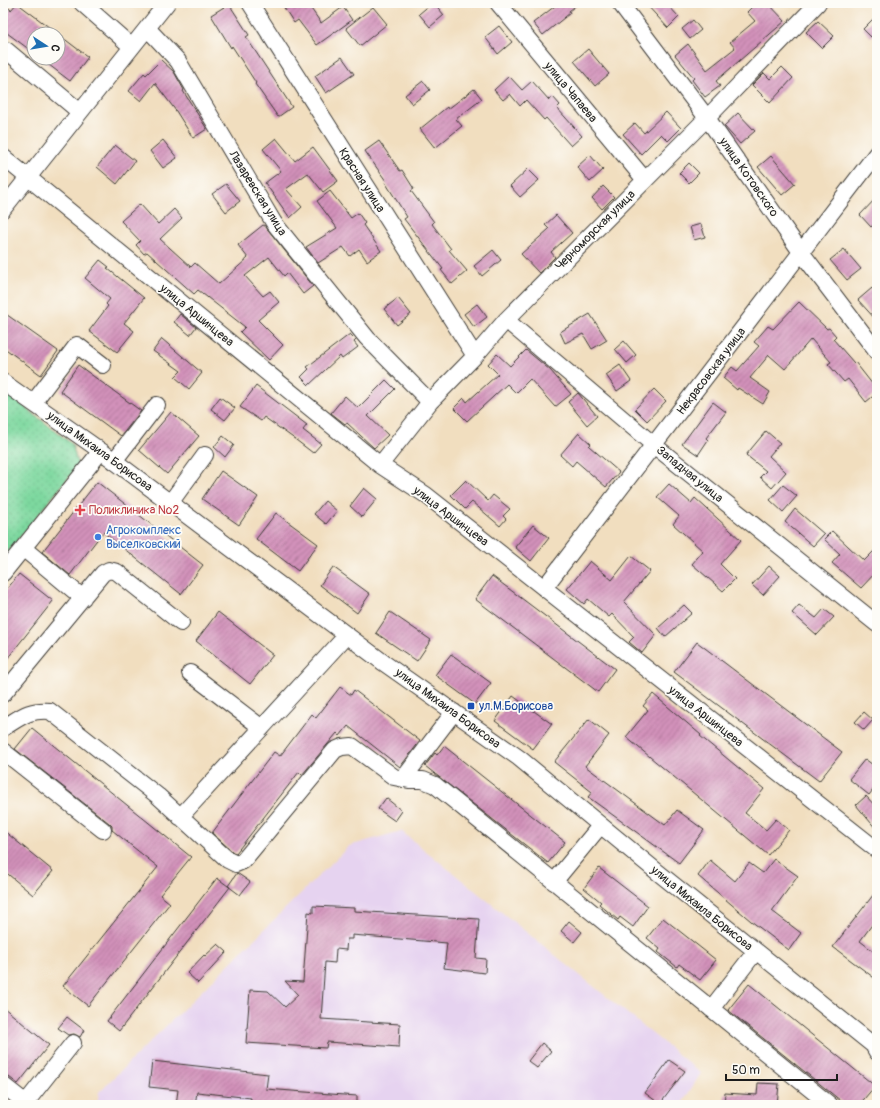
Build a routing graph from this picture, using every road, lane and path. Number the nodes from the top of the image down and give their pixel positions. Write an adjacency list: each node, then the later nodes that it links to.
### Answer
1 (82, 3): 8 (street)
2 (167, 3): 7 (street)
3 (250, 3): 20 (street, Красная улица)
4 (498, 3): 15 (street, улица Чапаева)
5 (620, 3): 11 (street, улица Котовского)
6 (818, 3): 11 (street, Черноморская улица)
7 (147, 28): 8 (street); 23 (street, Лазаревская улица)
8 (132, 47): 10 (street)
9 (6, 50): 10 (street)
10 (80, 112): 14 (street)
11 (707, 118): 15 (street, Черноморская улица); 17 (street, улица Котовского)
12 (877, 153): 17 (street, Некрасовская улица)
13 (3, 157): 14 (street, улица Аршинцева)
14 (28, 178): 16 (street); 30 (street, улица Аршинцева)
15 (645, 180): 18 (street, Черноморская улица)
16 (3, 209)
17 (801, 252): 19 (street, улица Котовского); 26 (street, Некрасовская улица)
18 (506, 320): 20 (street, Черноморская улица); 26 (street, Западная улица)
19 (877, 352)
20 (475, 356): 23 (street, Черноморская улица)
21 (104, 365): 24 (street)
22 (3, 382): 24 (street, улица Михаила Борисова)
23 (430, 402): 30 (street, Черноморская улица)
24 (33, 403): 27 (street, улица Михаила Борисова)
25 (157, 405): 29 (street)
26 (654, 446): 34 (street, Некрасовская улица); 37 (street, Западная улица)
27 (100, 451): 29 (street, улица Михаила Борисова); 32 (street)
28 (205, 455): 31 (street)
29 (114, 461): 31 (street, улица Михаила Борисова)
30 (380, 465): 34 (street, улица Аршинцева)
31 (170, 503): 38 (street, улица Михаила Борисова)
32 (23, 548): 33 (street); 35 (street)
33 (3, 573)
34 (544, 588): 49 (street, улица Аршинцева)
35 (83, 598): 36 (street); 40 (street)
36 (181, 623)
37 (877, 624)
38 (347, 635): 41 (street, улица Михаила Борисова); 43 (street)
39 (190, 673): 43 (street)
40 (3, 694)
41 (454, 712): 45 (street); 47 (street, улица Михаила Борисова)
42 (3, 728): 46 (street)
43 (262, 728): 46 (street)
44 (3, 752): 48 (street)
45 (403, 779): 46 (street); 50 (street)
46 (180, 817)
47 (600, 826): 50 (street); 51 (street, улица Михаила Борисова)
48 (103, 830)
49 (877, 850)
50 (554, 882): 52 (street)
51 (756, 951): 52 (street); 54 (street, улица Михаила Борисова)
52 (711, 1009): 57 (street)
53 (73, 1043): 56 (street)
54 (877, 1052)
55 (3, 1085): 56 (street)
56 (25, 1104)
57 (830, 1105)

